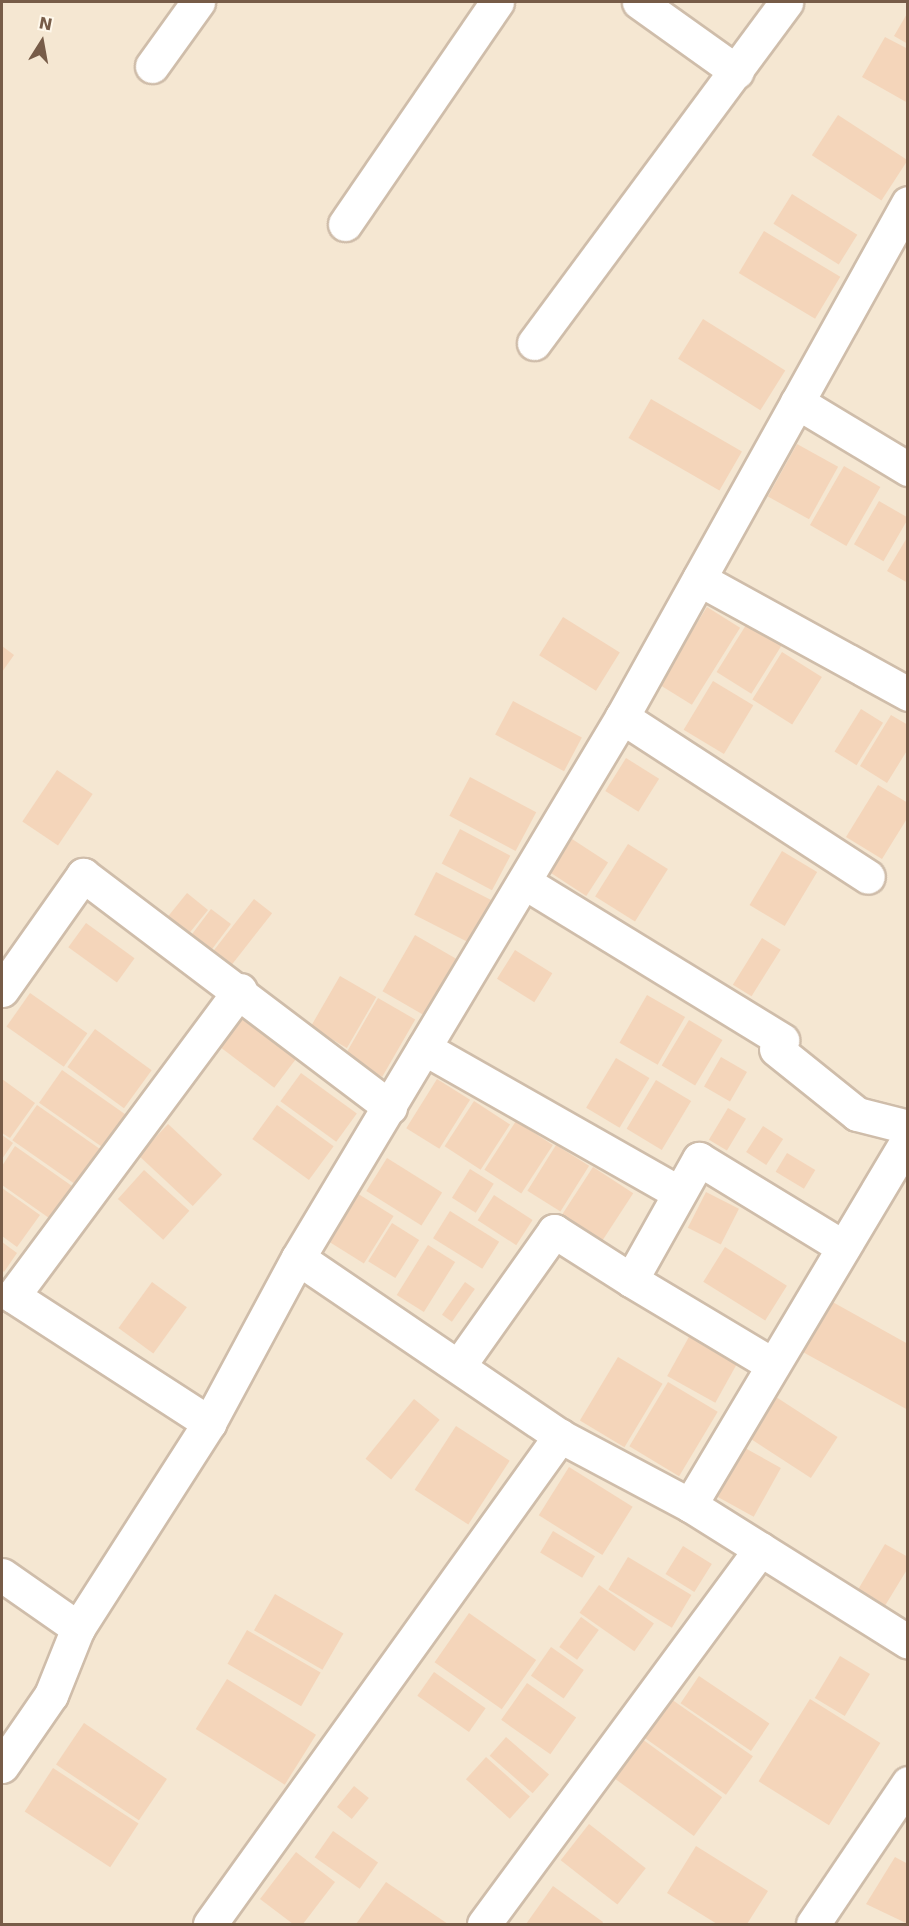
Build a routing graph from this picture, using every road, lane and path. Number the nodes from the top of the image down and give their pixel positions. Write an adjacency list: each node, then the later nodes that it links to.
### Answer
1 (198, 2): 5 (street)
2 (497, 2): 8 (street)
3 (639, 2): 6 (street)
4 (786, 2): 6 (street)
5 (152, 66)
6 (737, 72): 10 (street)
7 (908, 203): 9 (street)
8 (345, 224)
9 (899, 239): 11 (street)
10 (534, 343)
11 (797, 402): 12 (street); 13 (street)
12 (908, 469)
13 (699, 579): 14 (street); 15 (street)
14 (908, 694)
15 (622, 717): 16 (street); 17 (street)
16 (868, 877)
17 (524, 882): 20 (street); 22 (street)
18 (2, 990): 19 (street)
19 (240, 990): 21 (street); 28 (street)
20 (424, 1048): 21 (street); 24 (street)
21 (390, 1107): 26 (street)
22 (908, 1126)
23 (908, 1140): 25 (street)
24 (677, 1192): 25 (street); 27 (street)
25 (843, 1247): 30 (street)
26 (298, 1258): 29 (street); 31 (street)
27 (631, 1280): 29 (street); 30 (street)
28 (5, 1299): 31 (street)
29 (460, 1364): 32 (street)
30 (773, 1365): 33 (street)
31 (209, 1423): 36 (street)
32 (560, 1436): 33 (street); 40 (street)
33 (690, 1505): 34 (street)
34 (760, 1549): 37 (street); 41 (street)
35 (2, 1575): 36 (street)
36 (78, 1628): 38 (street)
37 (908, 1642)
38 (2, 1766)
39 (908, 1784): 42 (street)
40 (210, 1924)
41 (484, 1924)
42 (813, 1924)

